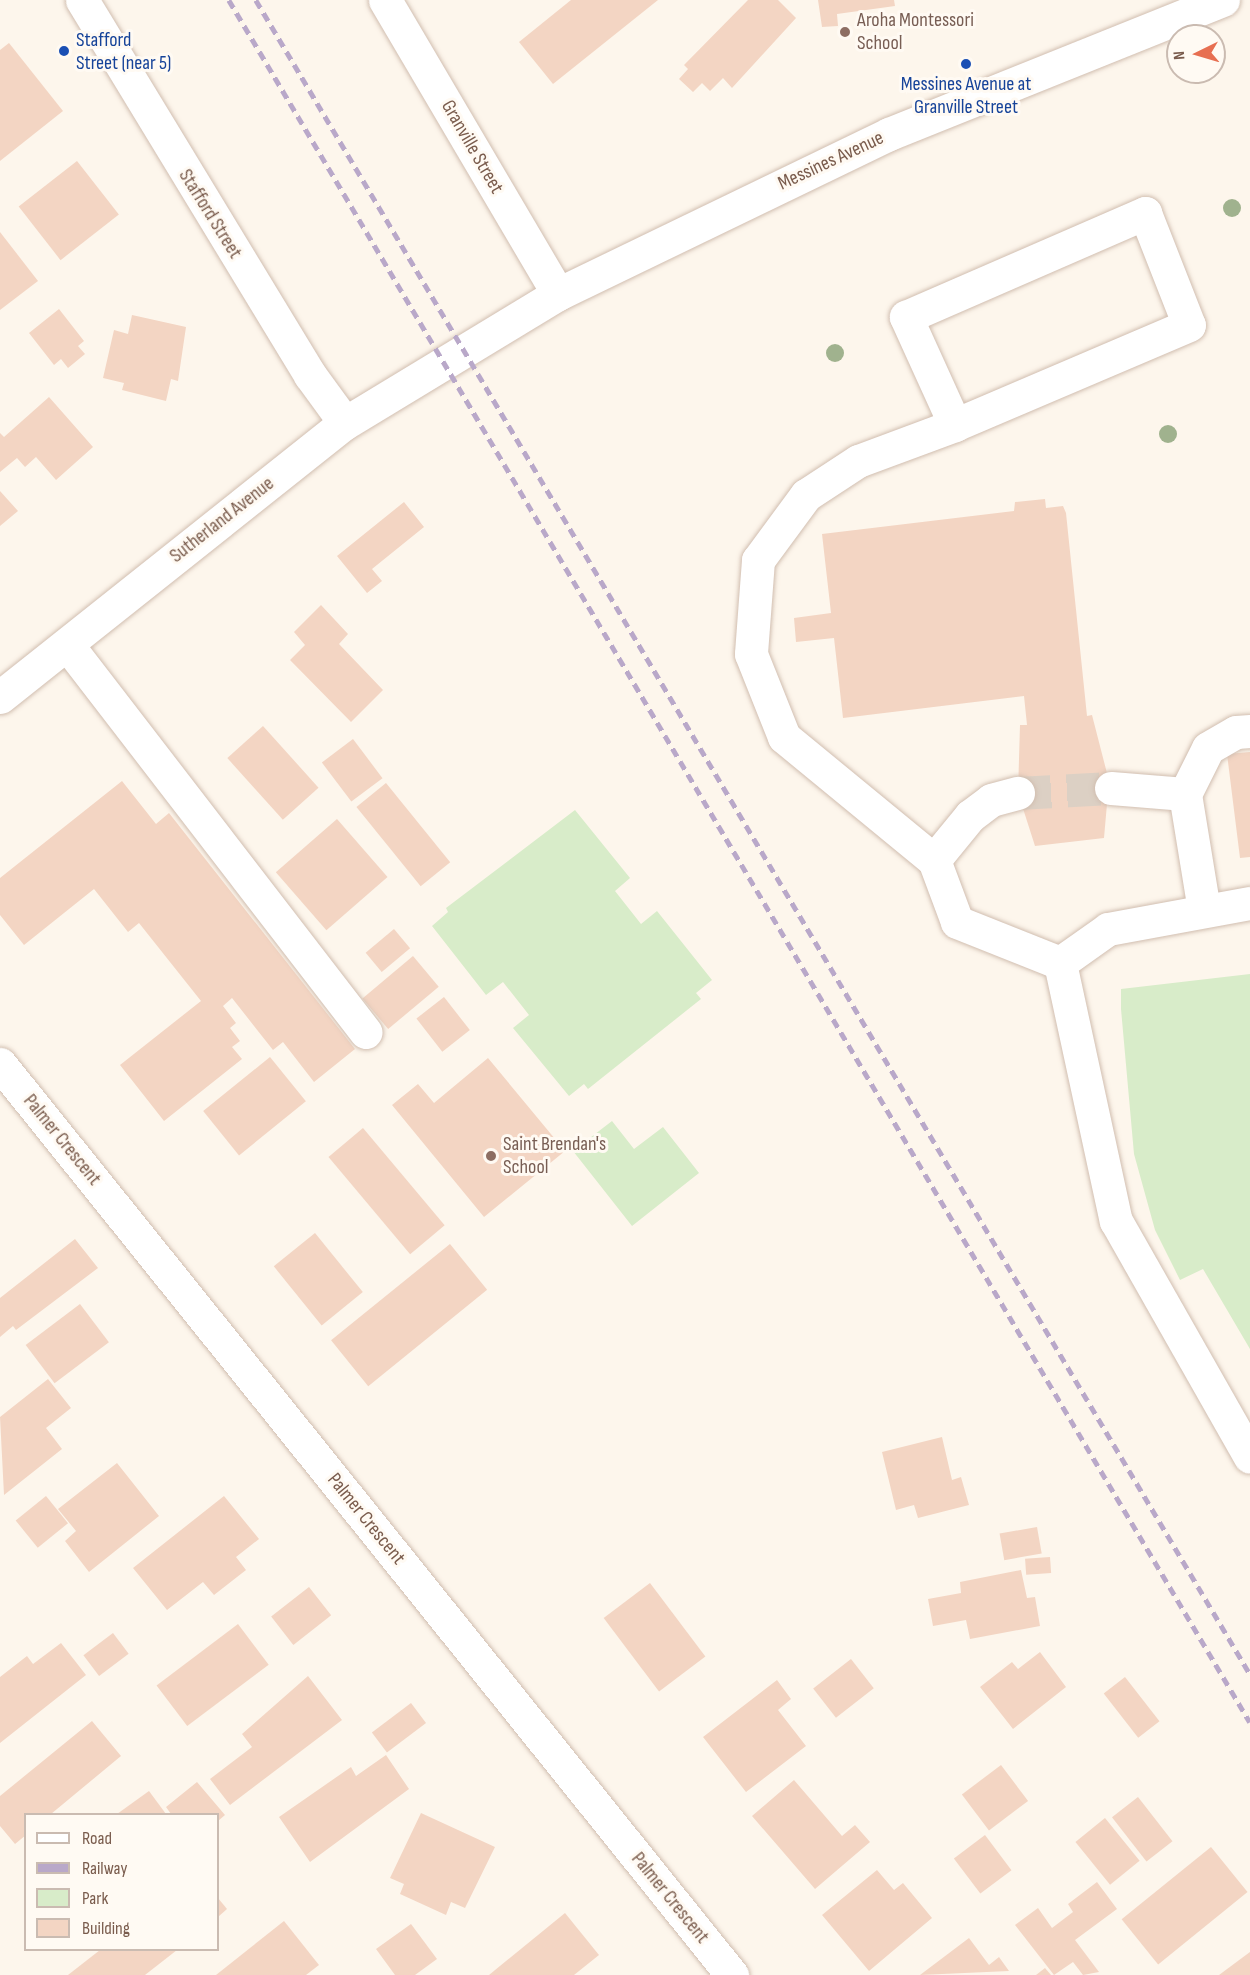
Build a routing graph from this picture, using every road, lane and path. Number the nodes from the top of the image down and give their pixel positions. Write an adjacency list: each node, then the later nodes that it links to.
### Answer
1 (82, 0): 6 (street, Stafford Street)
2 (386, 0): 4 (street, Granville Street)
3 (1223, 0): 4 (street, Messines Avenue)
4 (558, 294): 5 (street, Messines Avenue)
5 (455, 356): 6 (street, Sutherland Avenue)
6 (345, 423): 8 (street, Sutherland Avenue)
7 (955, 425): 7 (street); 14 (street)
8 (69, 647): 9 (street, Sutherland Avenue); 18 (street)
9 (2, 703)
10 (1250, 731): 13 (street)
11 (1111, 788): 13 (street)
12 (1018, 793): 14 (street)
13 (1185, 794): 16 (street)
14 (934, 860): 17 (street)
15 (1250, 903): 16 (street)
16 (1204, 910): 17 (street)
17 (1060, 963): 20 (street)
18 (365, 1032)
19 (0, 1064): 21 (street, Palmer Crescent)
20 (1250, 1457)
21 (732, 1975)

